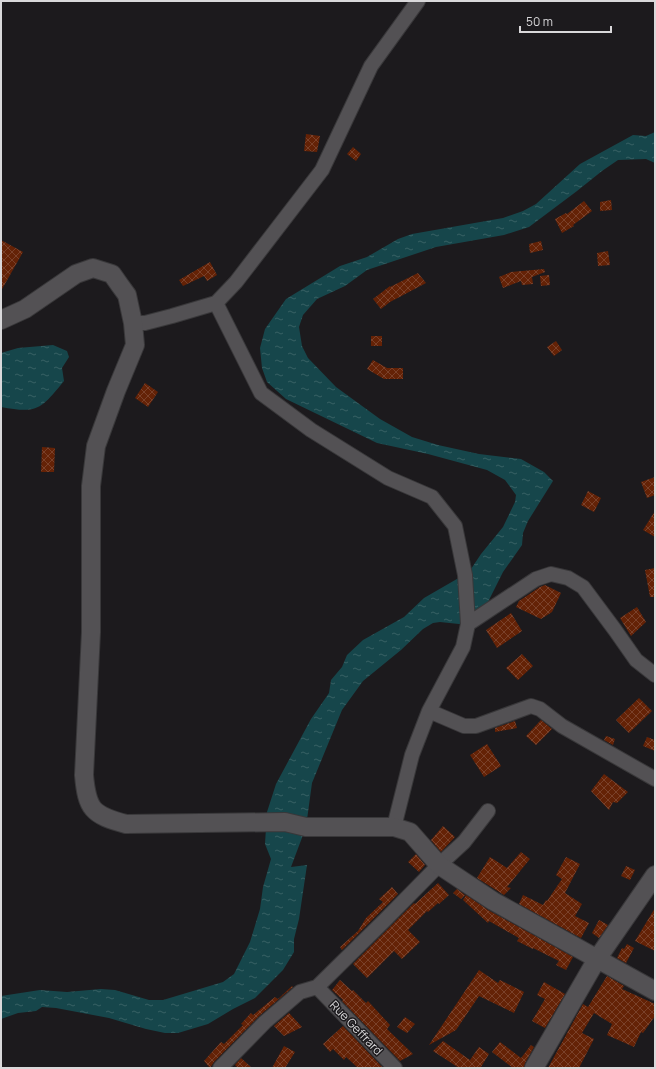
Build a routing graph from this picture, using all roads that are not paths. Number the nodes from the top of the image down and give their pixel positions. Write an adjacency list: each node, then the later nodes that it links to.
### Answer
1 (418, 1): 2 (street)
2 (216, 303): 4 (street); 5 (street)
3 (1, 320): 4 (street)
4 (134, 323): 10 (street)
5 (468, 624): 6 (street); 7 (street)
6 (655, 675)
7 (429, 711): 8 (street); 10 (street)
8 (655, 780)
9 (488, 810): 11 (street)
10 (394, 827): 11 (street)
11 (439, 865): 13 (street); 14 (street)
12 (655, 875): 13 (street)
13 (597, 959): 15 (street); 18 (street)
14 (317, 987): 16 (street); 17 (street, Rue Geffrard)
15 (655, 991)
16 (220, 1068)
17 (395, 1068)
18 (534, 1068)

